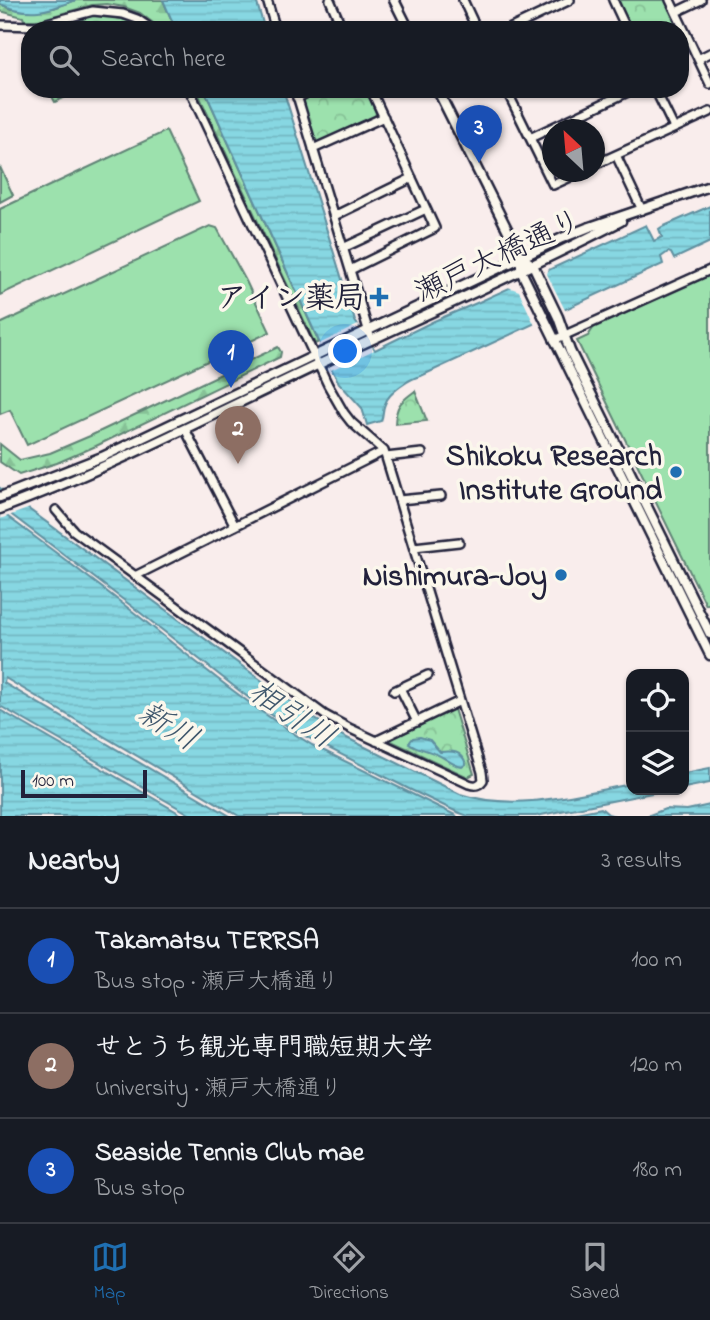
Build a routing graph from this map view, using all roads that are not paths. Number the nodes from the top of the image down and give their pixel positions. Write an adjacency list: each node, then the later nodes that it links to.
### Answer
1 (267, 0): 12 (street)
2 (330, 0): 13 (street)
3 (394, 0): 14 (street)
4 (463, 0): 15 (street)
5 (570, 0): 16 (street)
6 (613, 0): 17 (street)
7 (670, 0): 9 (street)
8 (701, 0): 9 (street)
9 (676, 12): 18 (street)
10 (55, 21): 11 (street)
11 (140, 21)
12 (273, 21)
13 (339, 21)
14 (404, 21)
15 (473, 21)
16 (526, 21)
17 (623, 21)
18 (680, 21)
19 (0, 25): 20 (street)
20 (21, 26)
21 (689, 40): 23 (street)
22 (710, 53): 23 (street)
23 (698, 59): 24 (street)
24 (710, 84)
25 (193, 98): 54 (street)
26 (298, 98): 36 (street)
27 (377, 98): 33 (street)
28 (442, 98): 46 (street)
29 (511, 98): 35 (street)
30 (615, 98): 35 (street)
31 (659, 98): 34 (street)
32 (710, 112): 34 (street)
33 (384, 117): 36 (street); 40 (street)
34 (674, 128): 37 (street)
35 (530, 138): 39 (street)
36 (313, 149): 44 (street)
37 (616, 155): 38 (street); 43 (street)
38 (605, 160)
39 (542, 163)
40 (412, 178): 42 (street); 44 (street)
41 (710, 186): 43 (street)
42 (426, 209): 45 (street); 48 (street)
43 (642, 210): 46 (street, 瀬戸大橋通り); 47 (street, 瀬戸大橋通り)
44 (334, 216): 45 (street)
45 (343, 248): 48 (street)
46 (522, 257): 47 (street); 50 (street); 52 (street, 瀬戸大橋通り)
47 (535, 269): 50 (street, 瀬戸大橋通り); 51 (street)
48 (350, 270): 52 (street)
49 (710, 270): 51 (street)
50 (523, 275): 52 (street, 瀬戸大橋通り); 53 (street)
51 (564, 335): 53 (street); 67 (street)
52 (368, 336): 54 (street, 瀬戸大橋通り)
53 (554, 340): 68 (street)
54 (320, 358): 55 (street, 瀬戸大橋通り); 57 (street); 59 (street, 瀬戸大橋通り)
55 (185, 429): 61 (street, 瀬戸大橋通り); 63 (street)
56 (422, 453): 57 (street)
57 (385, 454): 60 (street); 63 (street)
58 (441, 496): 60 (street)
59 (0, 497)
60 (399, 500): 65 (street)
61 (0, 509)
62 (56, 510): 66 (street)
63 (235, 526): 66 (street)
64 (459, 542): 65 (street)
65 (414, 547): 72 (street)
66 (135, 576): 74 (street)
67 (704, 614): 68 (street); 69 (street)
68 (691, 619): 70 (street)
69 (710, 634)
70 (710, 655)
71 (428, 675): 73 (street)
72 (460, 701): 73 (street); 74 (street)
73 (417, 722): 74 (street)
74 (376, 741)

